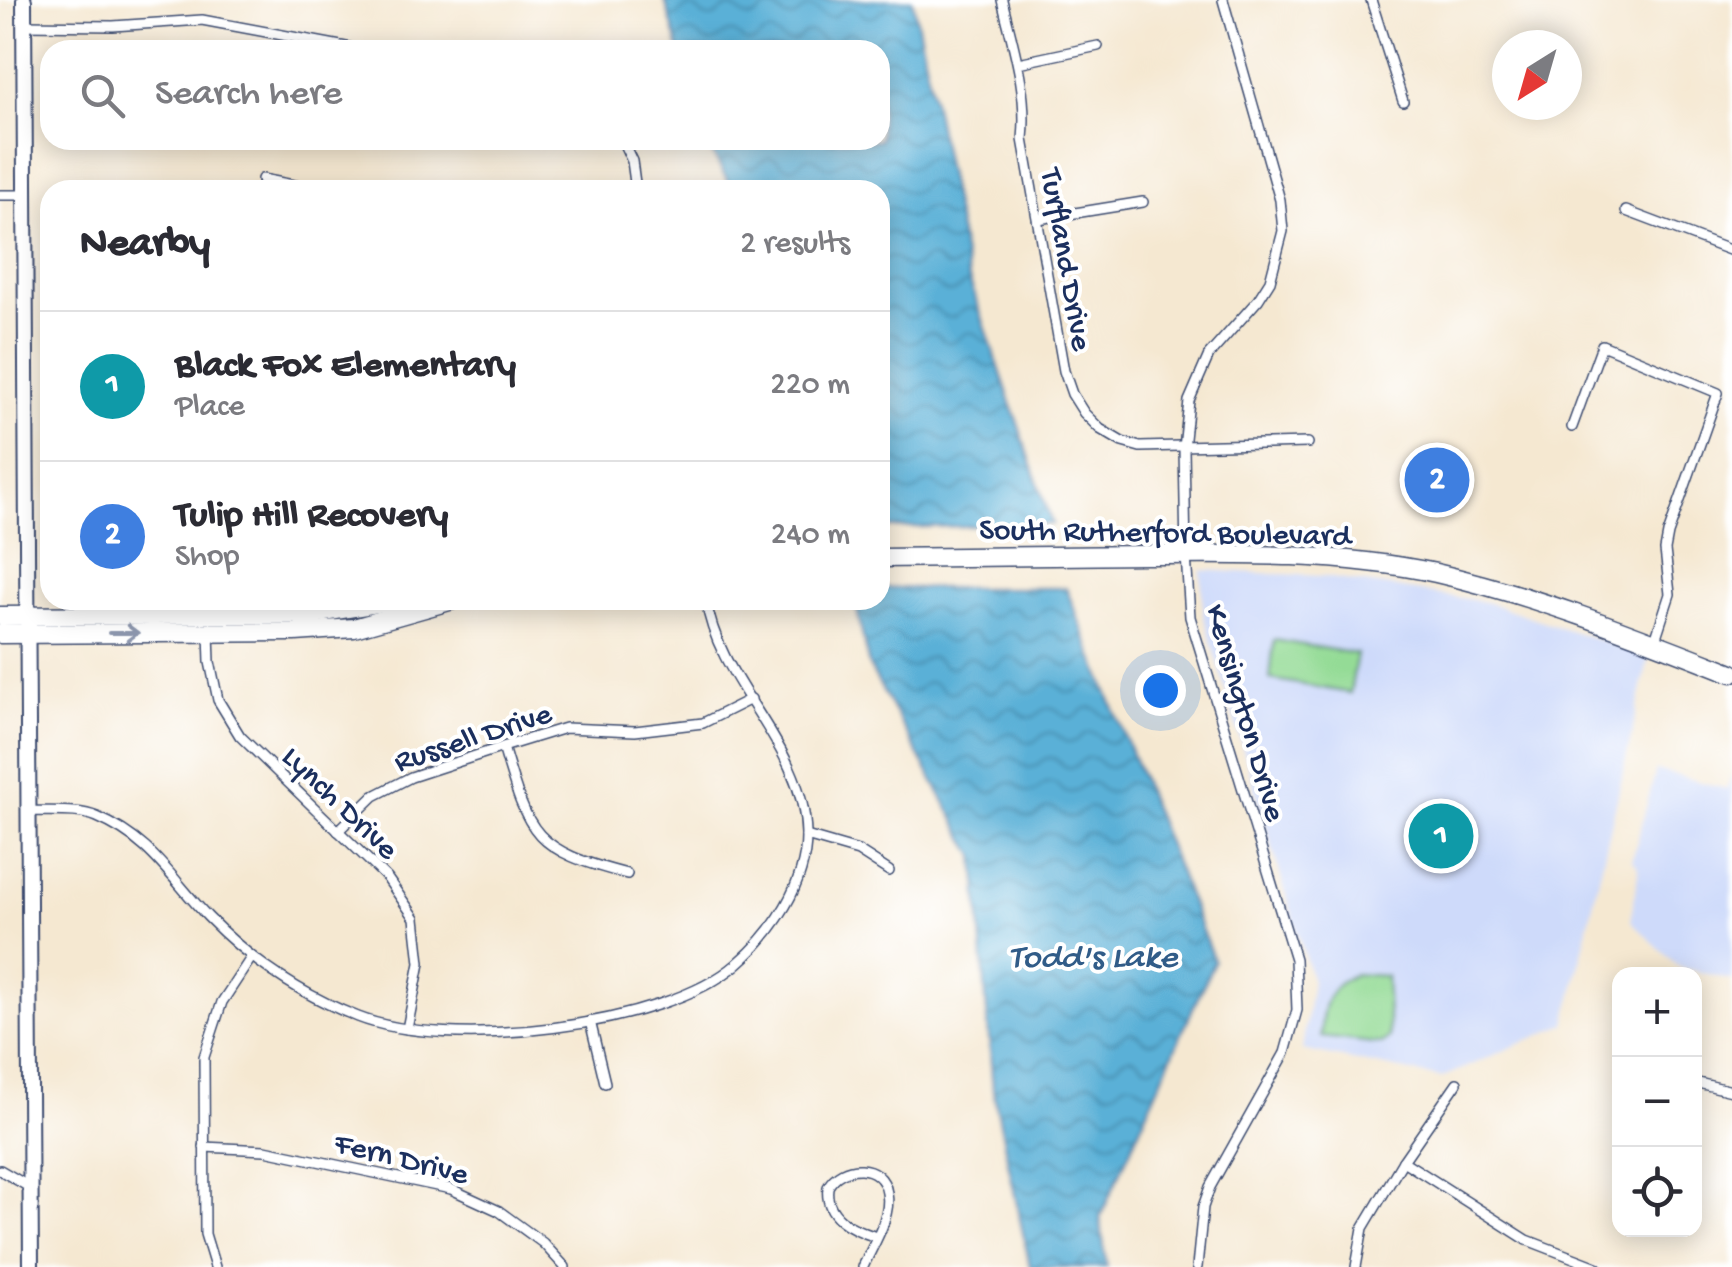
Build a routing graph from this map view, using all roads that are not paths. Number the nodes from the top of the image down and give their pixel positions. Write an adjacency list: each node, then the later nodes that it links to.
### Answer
1 (24, 0): 5 (main road)
2 (1002, 0): 8 (street, Turfland Drive)
3 (1223, 0): 22 (street, Kensington Drive)
4 (1371, 0): 9 (street)
5 (24, 25): 6 (street); 15 (main road)
6 (309, 40)
7 (1098, 46): 8 (street)
8 (1018, 63): 18 (street, Turfland Drive)
9 (1403, 102)
10 (627, 150): 13 (street)
11 (262, 179): 12 (street)
12 (267, 180)
13 (635, 180)
14 (0, 196): 15 (street)
15 (24, 196): 30 (main road)
16 (1143, 202): 18 (street)
17 (1626, 211): 19 (street)
18 (1038, 219): 22 (street, Turfland Drive)
19 (1732, 251)
20 (1572, 428): 32 (street)
21 (1308, 444): 22 (street, Turfland Drive)
22 (1184, 448): 23 (street, Kensington Drive)
23 (1186, 555): 24 (highway, South Rutherford Boulevard); 32 (highway, South Rutherford Boulevard); 57 (street, Kensington Drive)
24 (890, 558)
25 (337, 610): 29 (highway)
26 (418, 610): 29 (highway)
27 (709, 610): 34 (street)
28 (0, 616): 30 (highway)
29 (209, 624): 30 (highway); 37 (street, Lynch Drive)
30 (27, 625): 31 (highway); 36 (main road)
31 (0, 634)
32 (1654, 643): 33 (highway, South Rutherford Boulevard)
33 (1732, 673)
34 (751, 699): 35 (street, Russell Drive); 38 (street)
35 (502, 748): 37 (street, Russell Drive); 40 (street)
36 (30, 811): 41 (street); 51 (main road)
37 (338, 830): 43 (street, Lynch Drive)
38 (806, 836): 39 (street); 42 (street)
39 (890, 871)
40 (626, 874)
41 (251, 958): 43 (street); 48 (street)
42 (590, 1021): 43 (street); 44 (street)
43 (407, 1029)
44 (605, 1083)
45 (1457, 1083): 49 (street)
46 (1702, 1084): 47 (street)
47 (1732, 1091)
48 (204, 1146): 54 (street); 55 (street, Fern Drive)
49 (1403, 1161): 58 (street); 59 (street)
50 (0, 1170): 51 (street)
51 (31, 1188): 53 (main road)
52 (876, 1238): 52 (street); 56 (street)
53 (31, 1267)
54 (215, 1267)
55 (565, 1267)
56 (863, 1267)
57 (1197, 1267)
58 (1356, 1267)
59 (1597, 1267)

